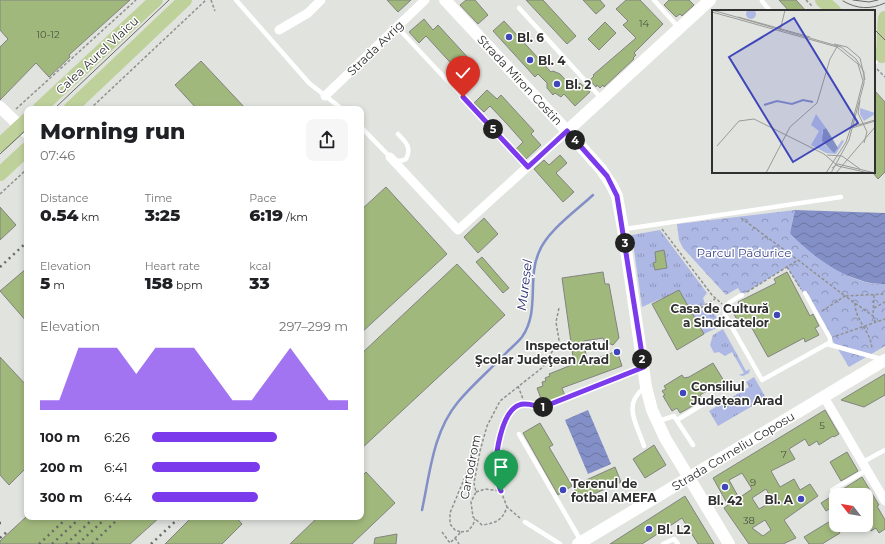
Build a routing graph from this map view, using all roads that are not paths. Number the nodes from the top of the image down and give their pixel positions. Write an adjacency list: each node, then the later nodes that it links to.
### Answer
1 (156, 0): 21 (main road, Calea Aurel Vlaicu)
2 (185, 0): 22 (main road, Calea Aurel Vlaicu)
3 (236, 0): 19 (lane)
4 (321, 0): 17 (street)
5 (425, 0): 15 (street, Strada Avrig)
6 (445, 0): 28 (main road, Strada Miron Costin)
7 (710, 0): 16 (main road)
8 (822, 0): 13 (main road)
9 (656, 1): 16 (lane)
10 (762, 2): 12 (lane)
11 (520, 8): 20 (lane)
12 (769, 10)
13 (833, 10)
14 (885, 18): 18 (main road)
15 (397, 27): 19 (street, Strada Avrig); 33 (lane)
16 (680, 28): 20 (main road)
17 (279, 30)
18 (878, 59)
19 (325, 96): 23 (lane)
20 (602, 100): 28 (main road)
21 (42, 106)
22 (77, 106)
23 (338, 106)
24 (0, 108): 25 (main road)
25 (24, 125)
26 (24, 127): 30 (main road)
27 (364, 130): 32 (lane)
28 (567, 131): 33 (street); 36 (main road, Strada Miron Costin)
29 (398, 134): 32 (lane)
30 (0, 145)
31 (24, 152): 34 (main road)
32 (390, 157): 33 (street)
33 (528, 167)
34 (0, 174)
35 (842, 197): 36 (lane)
36 (623, 229): 41 (main road, Strada Miron Costin)
37 (805, 294): 39 (lane)
38 (742, 295): 39 (lane)
39 (830, 341): 40 (lane)
40 (885, 360): 42 (main road, Strada Corneliu Coposu)
41 (646, 387): 45 (main road, Strada Miron Costin); 48 (lane)
42 (824, 397): 50 (street); 51 (main road, Strada Corneliu Coposu)
43 (705, 403): 44 (lane)
44 (677, 420): 45 (lane); 47 (lane)
45 (657, 422): 51 (main road, Strada Miron Costin)
46 (520, 434): 55 (lane)
47 (692, 445)
48 (644, 446)
49 (885, 450): 50 (lane)
50 (866, 466): 52 (lane); 53 (street)
51 (688, 478): 55 (main road, Strada Corneliu Coposu); 59 (main road, Strada Miron Costin)
52 (835, 488)
53 (885, 501)
54 (525, 522): 56 (lane)
55 (580, 543)
56 (560, 544)
57 (663, 544): 58 (lane)
58 (678, 544)
59 (729, 544)

